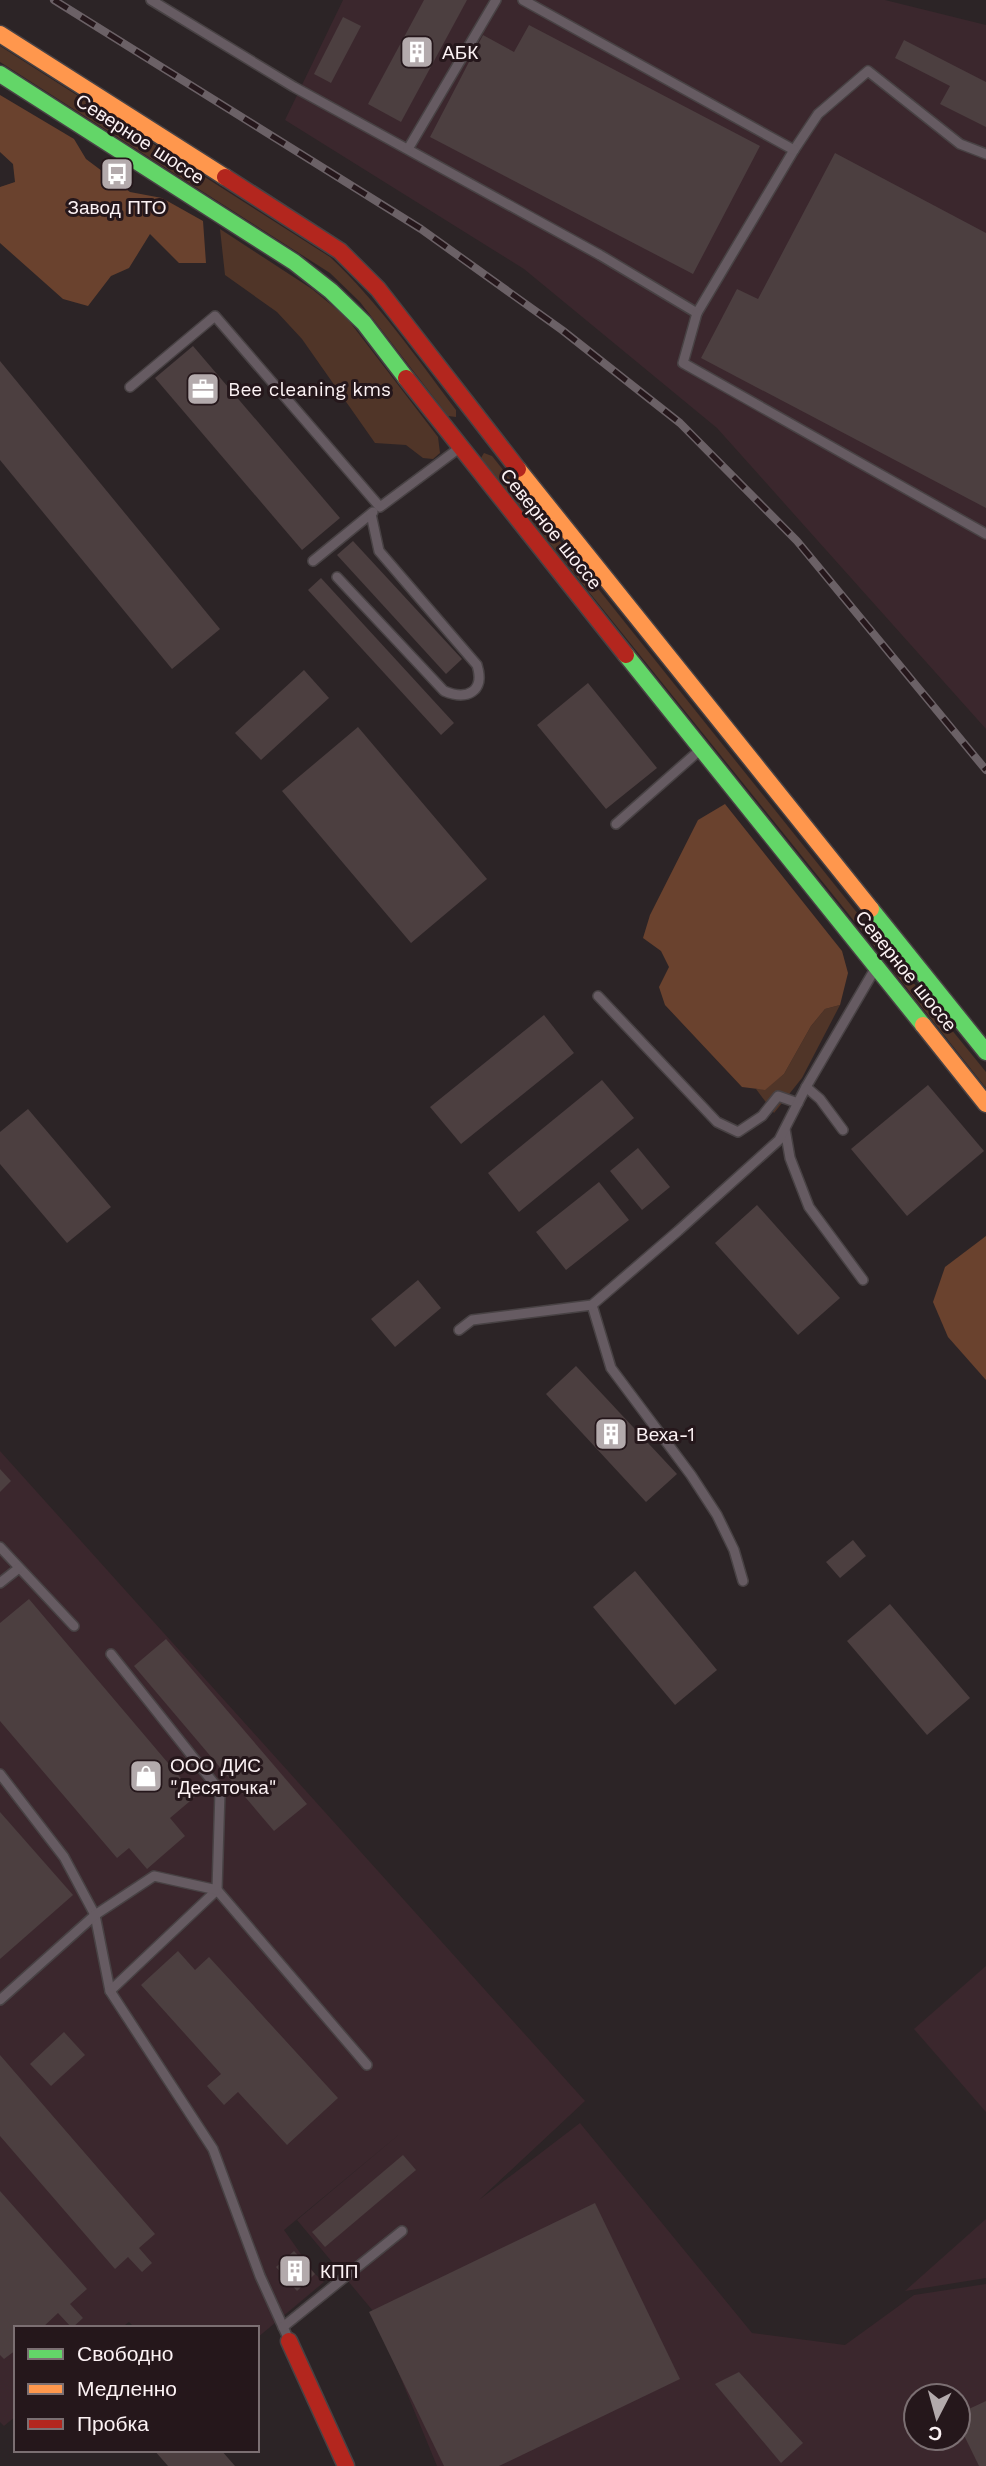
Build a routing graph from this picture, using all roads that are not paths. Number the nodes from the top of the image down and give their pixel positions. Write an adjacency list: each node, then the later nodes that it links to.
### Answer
1 (151, 0): 6 (lane)
2 (496, 0): 6 (lane)
3 (523, 0): 7 (lane)
4 (0, 34): 11 (main road, Северное шоссе)
5 (0, 74): 12 (main road, Северное шоссе)
6 (408, 149): 9 (lane)
7 (794, 150): 8 (lane); 9 (lane)
8 (986, 154)
9 (697, 313): 15 (lane)
10 (130, 387): 13 (lane)
11 (485, 427): 12 (main road); 20 (main road, Северное шоссе)
12 (459, 447): 13 (lane); 18 (main road, Северное шоссе)
13 (380, 507): 14 (lane)
14 (371, 514): 16 (lane); 17 (lane)
15 (986, 534)
16 (313, 561)
17 (337, 578)
18 (701, 749): 19 (lane); 21 (main road, Северное шоссе)
19 (616, 824)
20 (901, 948): 21 (main road); 23 (main road, Северное шоссе)
21 (876, 967): 24 (lane); 26 (main road, Северное шоссе)
22 (598, 996): 25 (lane)
23 (986, 1052)
24 (806, 1087): 25 (lane); 28 (lane)
25 (798, 1103): 27 (lane)
26 (986, 1104)
27 (785, 1127): 29 (lane); 30 (lane)
28 (843, 1130)
29 (863, 1280)
30 (592, 1305): 31 (lane); 34 (lane)
31 (459, 1329)
32 (0, 1547): 33 (lane)
33 (19, 1568): 35 (lane); 36 (lane)
34 (743, 1581)
35 (0, 1583)
36 (74, 1626)
37 (111, 1654): 39 (lane)
38 (0, 1774): 40 (lane)
39 (217, 1890): 40 (lane); 41 (lane); 43 (lane)
40 (95, 1916): 41 (lane); 42 (lane)
41 (110, 1991): 45 (lane)
42 (0, 2000)
43 (367, 2065)
44 (402, 2231): 45 (lane)
45 (286, 2334): 46 (main road)
46 (346, 2466)

